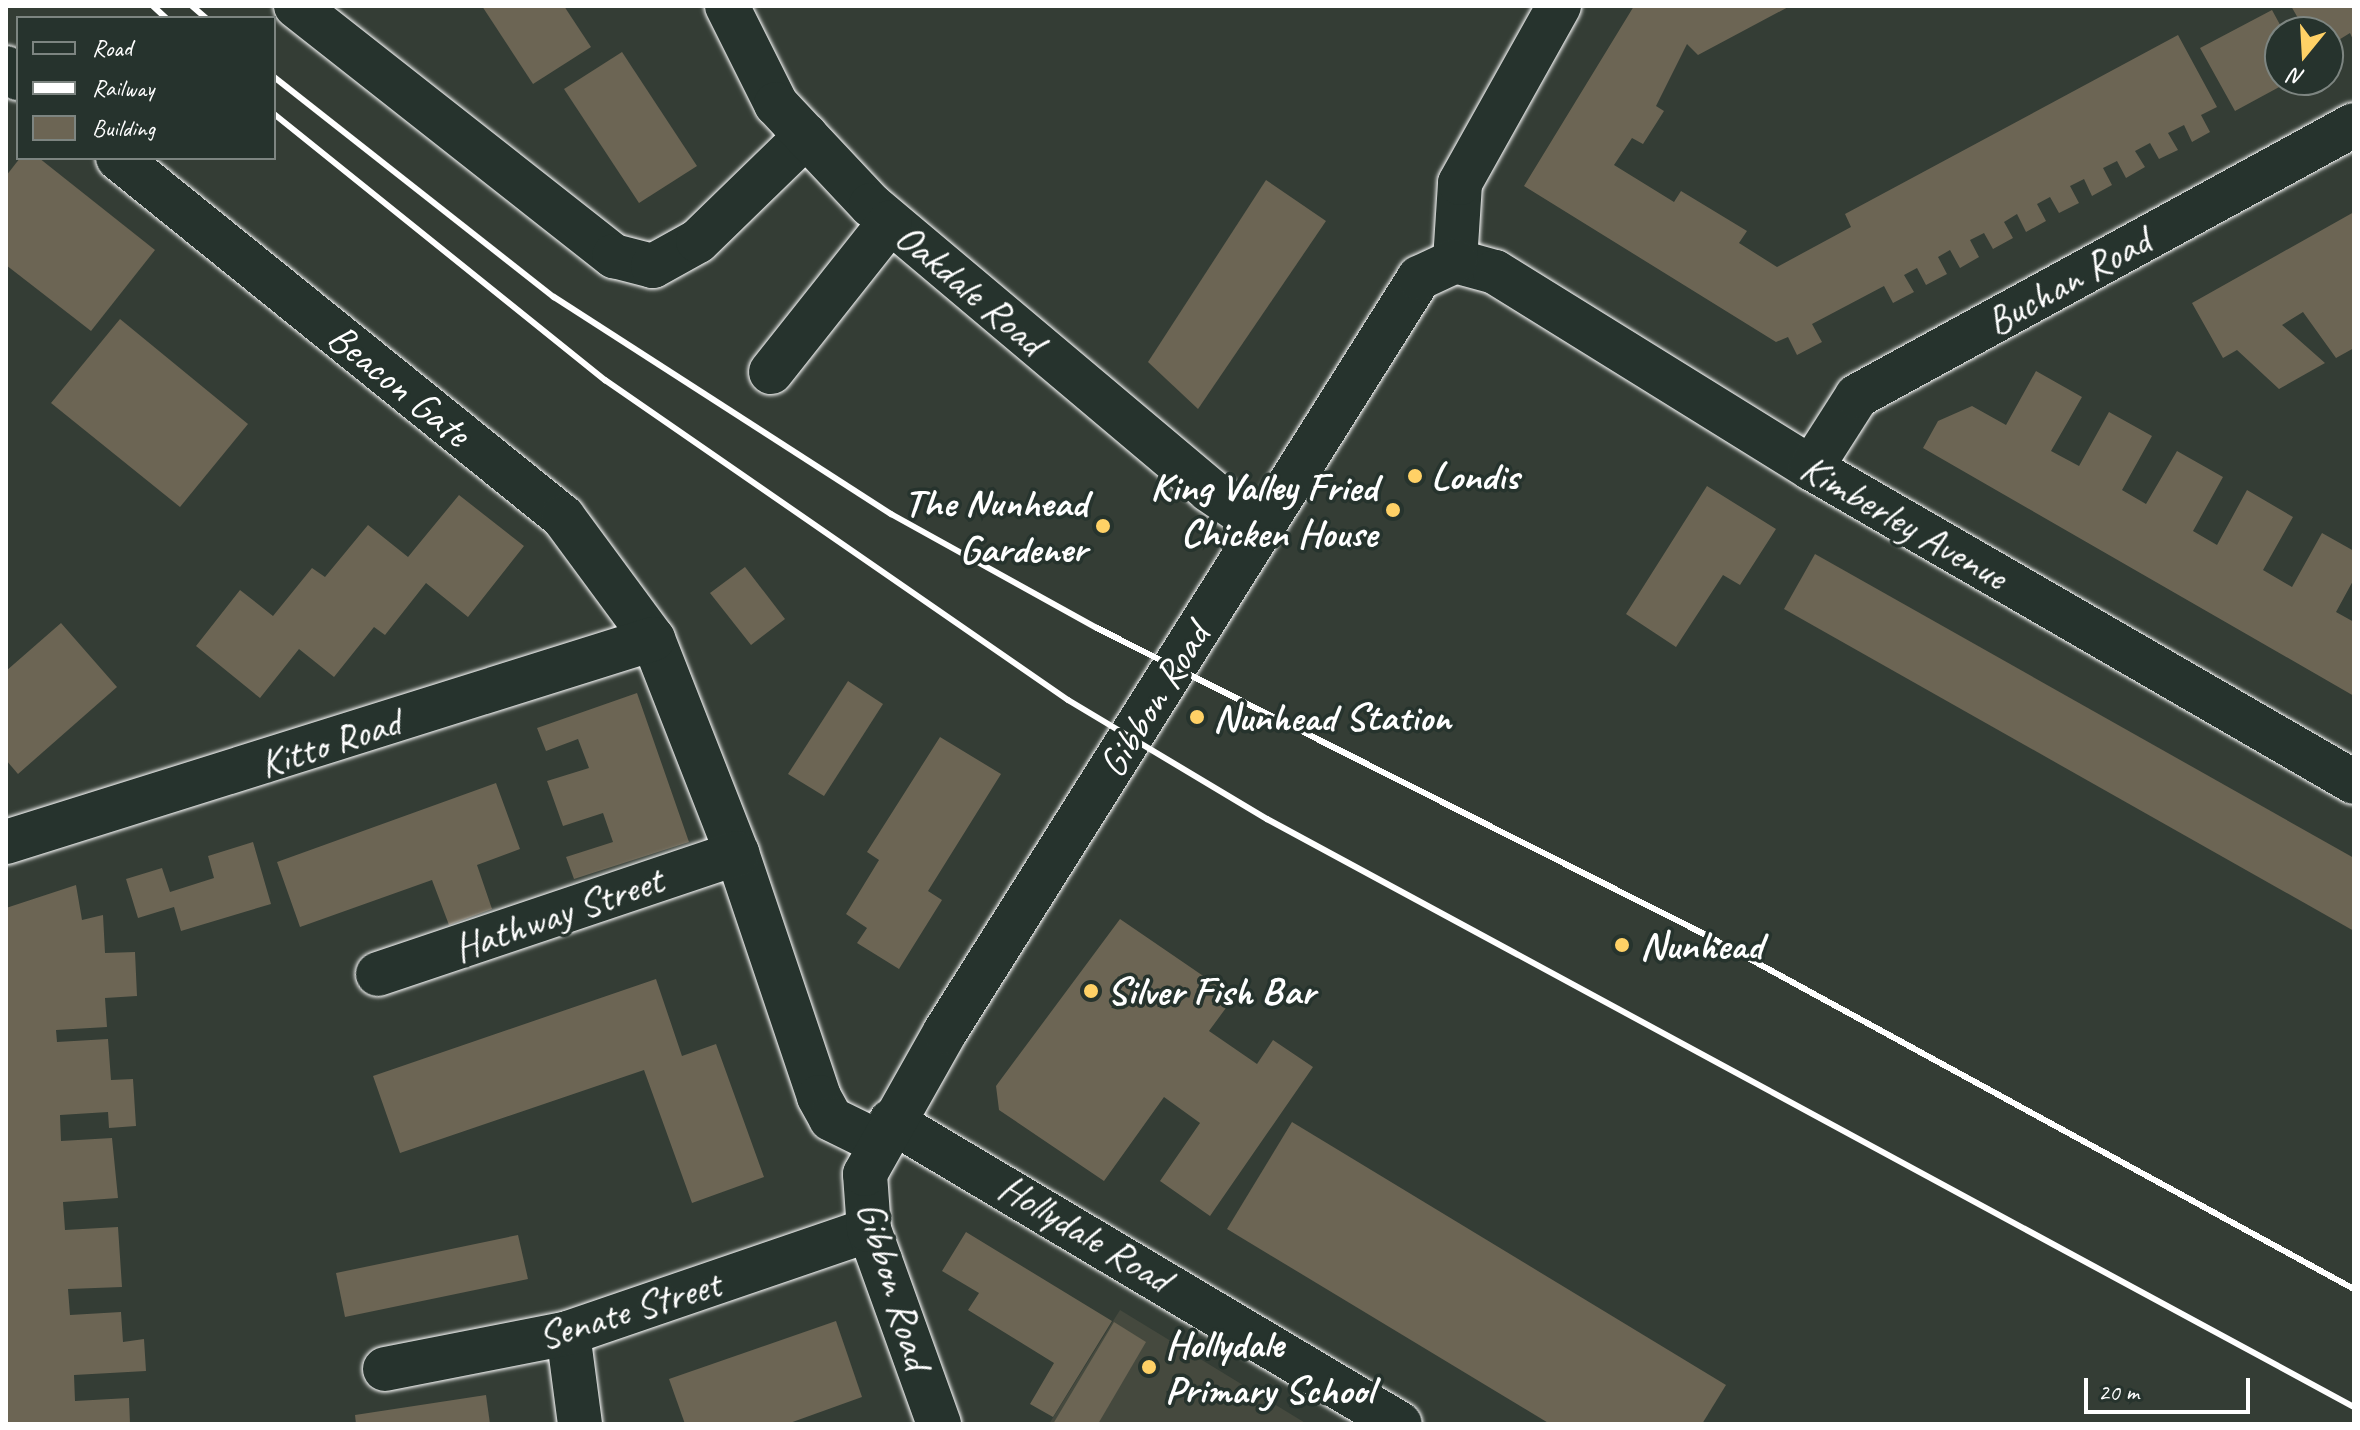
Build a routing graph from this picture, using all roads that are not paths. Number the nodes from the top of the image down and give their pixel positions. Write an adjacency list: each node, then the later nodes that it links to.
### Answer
1 (296, 6): 5 (street)
2 (727, 6): 5 (street, Oakdale Road)
3 (1559, 6): 8 (street)
4 (2354, 125): 10 (street, Buchan Road)
5 (806, 136): 7 (street, Oakdale Road)
6 (120, 160): 12 (street, Beacon Gate)
7 (890, 222): 9 (street); 11 (street, Oakdale Road)
8 (1455, 261): 10 (street, Kimberley Avenue); 11 (street, Gibbon Road)
9 (771, 372)
10 (1811, 468): 13 (street, Kimberley Avenue)
11 (1263, 527): 17 (street, Gibbon Road)
12 (653, 639): 14 (street, Kitto Road); 15 (street, Beacon Gate)
13 (2354, 782)
14 (6, 842)
15 (737, 853): 16 (street, Hathway Street); 17 (street, Hollydale Road)
16 (378, 974)
17 (885, 1132): 18 (street, Gibbon Road); 23 (street, Hollydale Road)
18 (869, 1230): 19 (street, Senate Street); 22 (street, Gibbon Road)
19 (568, 1333): 20 (street, Senate Street); 21 (street)
20 (385, 1369)
21 (580, 1424)
22 (939, 1424)
23 (1400, 1424)

